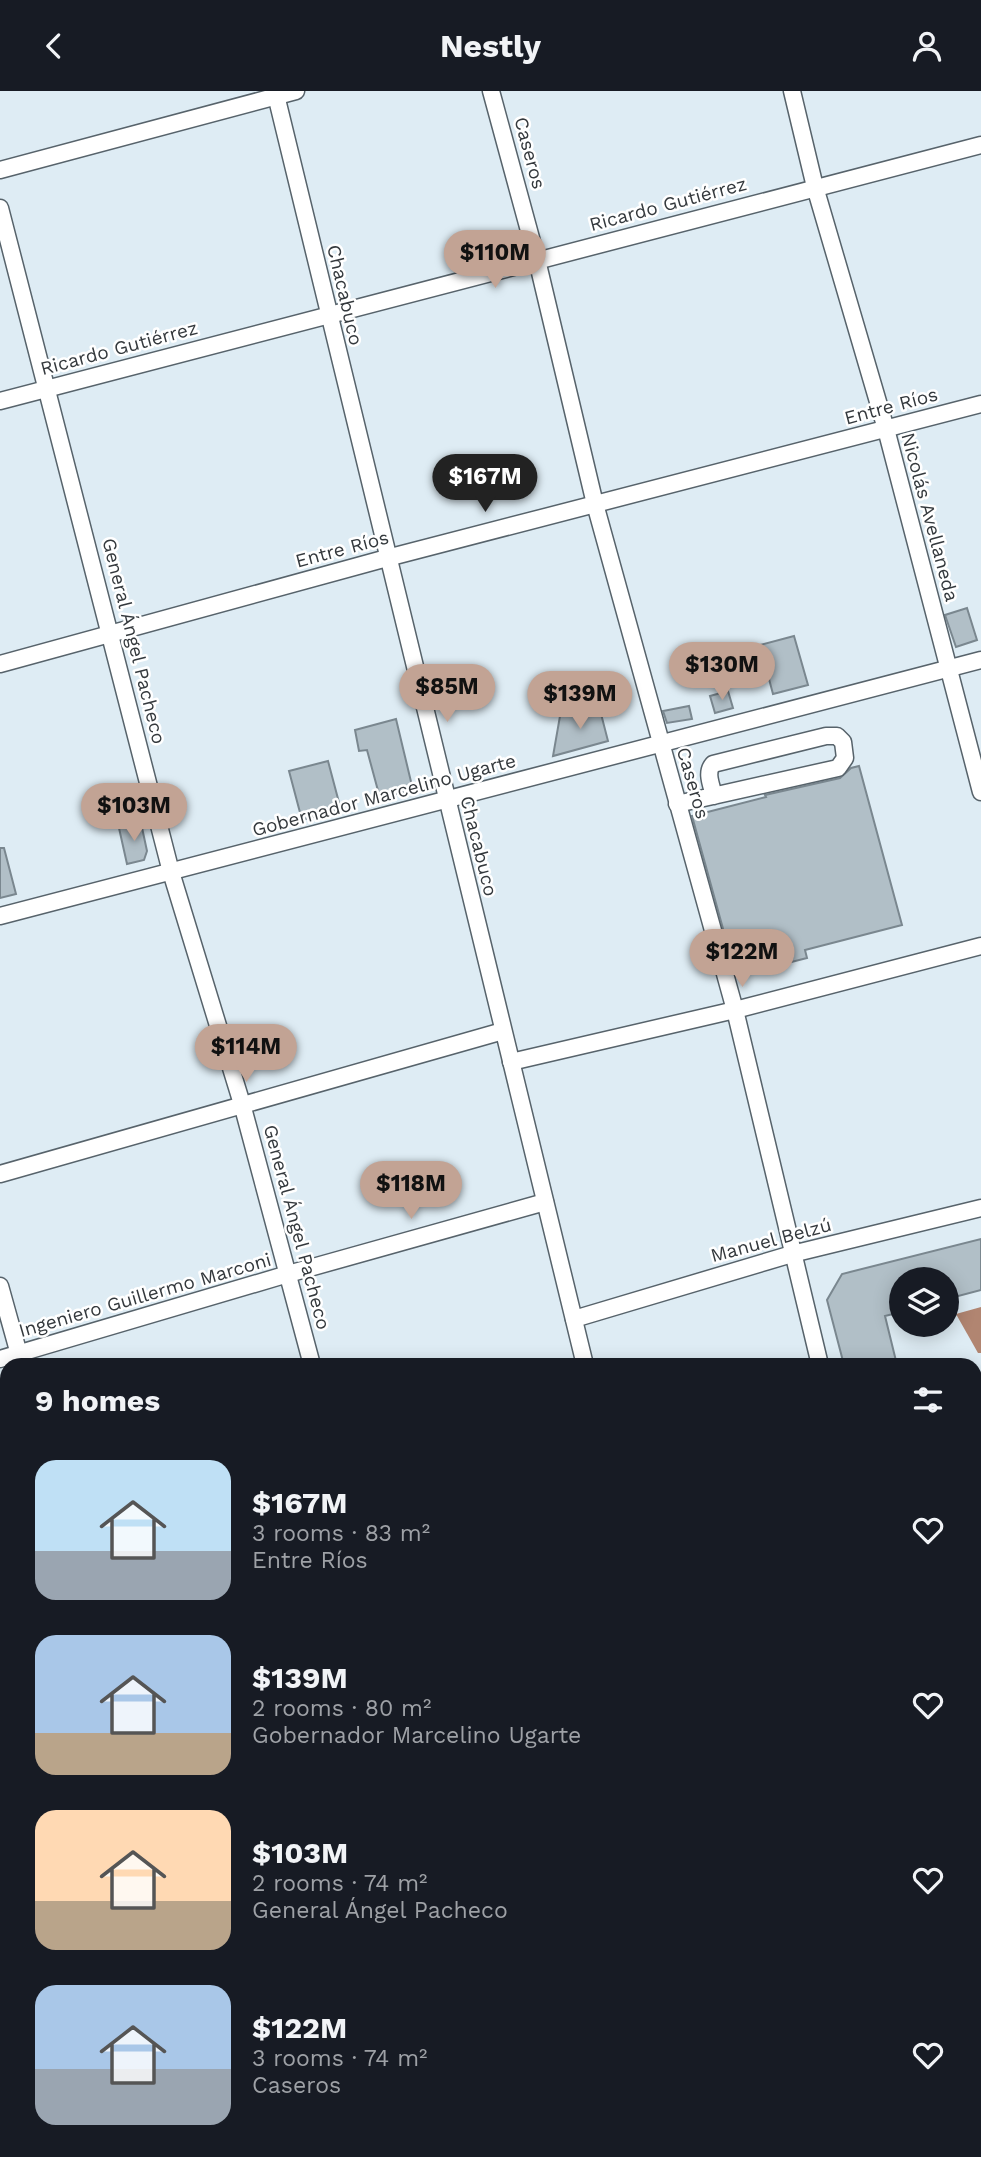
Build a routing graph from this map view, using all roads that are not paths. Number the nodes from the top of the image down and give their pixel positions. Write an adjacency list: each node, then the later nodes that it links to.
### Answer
1 (296, 91): 4 (street)
2 (491, 91): 9 (street, Caseros)
3 (792, 91): 7 (street, Nicolás Avellaneda)
4 (275, 94): 6 (street); 10 (street, Chacabuco)
5 (981, 145): 7 (street, Ricardo Gutiérrez)
6 (0, 170)
7 (816, 187): 9 (street, Ricardo Gutiérrez); 14 (street, Nicolás Avellaneda)
8 (0, 208): 11 (street, General Ángel Pacheco)
9 (537, 260): 10 (street, Ricardo Gutiérrez); 15 (street, Caseros)
10 (328, 315): 11 (street, Ricardo Gutiérrez); 16 (street, Chacabuco)
11 (48, 389): 12 (street, Ricardo Gutiérrez); 17 (street, General Ángel Pacheco)
12 (0, 401)
13 (981, 404): 14 (street, Entre Ríos)
14 (886, 429): 15 (street, Entre Ríos); 20 (street, Nicolás Avellaneda)
15 (595, 504): 16 (street, Entre Ríos); 21 (street, Caseros)
16 (387, 558): 17 (street, Entre Ríos); 24 (street, Chacabuco)
17 (110, 634): 19 (street, Entre Ríos); 26 (street, General Ángel Pacheco)
18 (981, 660): 20 (street, Gobernador Marcelino Ugarte)
19 (0, 664)
20 (948, 669): 21 (street, Gobernador Marcelino Ugarte); 22 (street, Nicolás Avellaneda)
21 (661, 745): 24 (street, Gobernador Marcelino Ugarte); 25 (street, Caseros)
22 (981, 792)
23 (714, 796): 23 (street); 25 (street)
24 (446, 800): 26 (street, Gobernador Marcelino Ugarte); 30 (street, Chacabuco)
25 (677, 804): 29 (street, Caseros)
26 (171, 872): 27 (street, Gobernador Marcelino Ugarte); 32 (street, General Ángel Pacheco)
27 (0, 916)
28 (981, 946): 29 (street)
29 (735, 1010): 31 (street); 36 (street, Caseros)
30 (503, 1031): 31 (street, Chacabuco); 32 (street)
31 (511, 1062): 34 (street, Chacabuco)
32 (242, 1104): 33 (street); 37 (street, General Ángel Pacheco)
33 (0, 1174)
34 (545, 1202): 37 (street, Ingeniero Guillermo Marconi); 39 (street, Chacabuco)
35 (981, 1208): 36 (street, Manuel Belzú)
36 (792, 1254): 39 (street, Manuel Belzú); 44 (street, Caseros)
37 (288, 1275): 41 (street, Ingeniero Guillermo Marconi); 42 (street, General Ángel Pacheco)
38 (0, 1286): 40 (street)
39 (574, 1319): 43 (street, Chacabuco)
40 (20, 1358)
41 (23, 1358)
42 (310, 1358)
43 (583, 1358)
44 (818, 1358)

